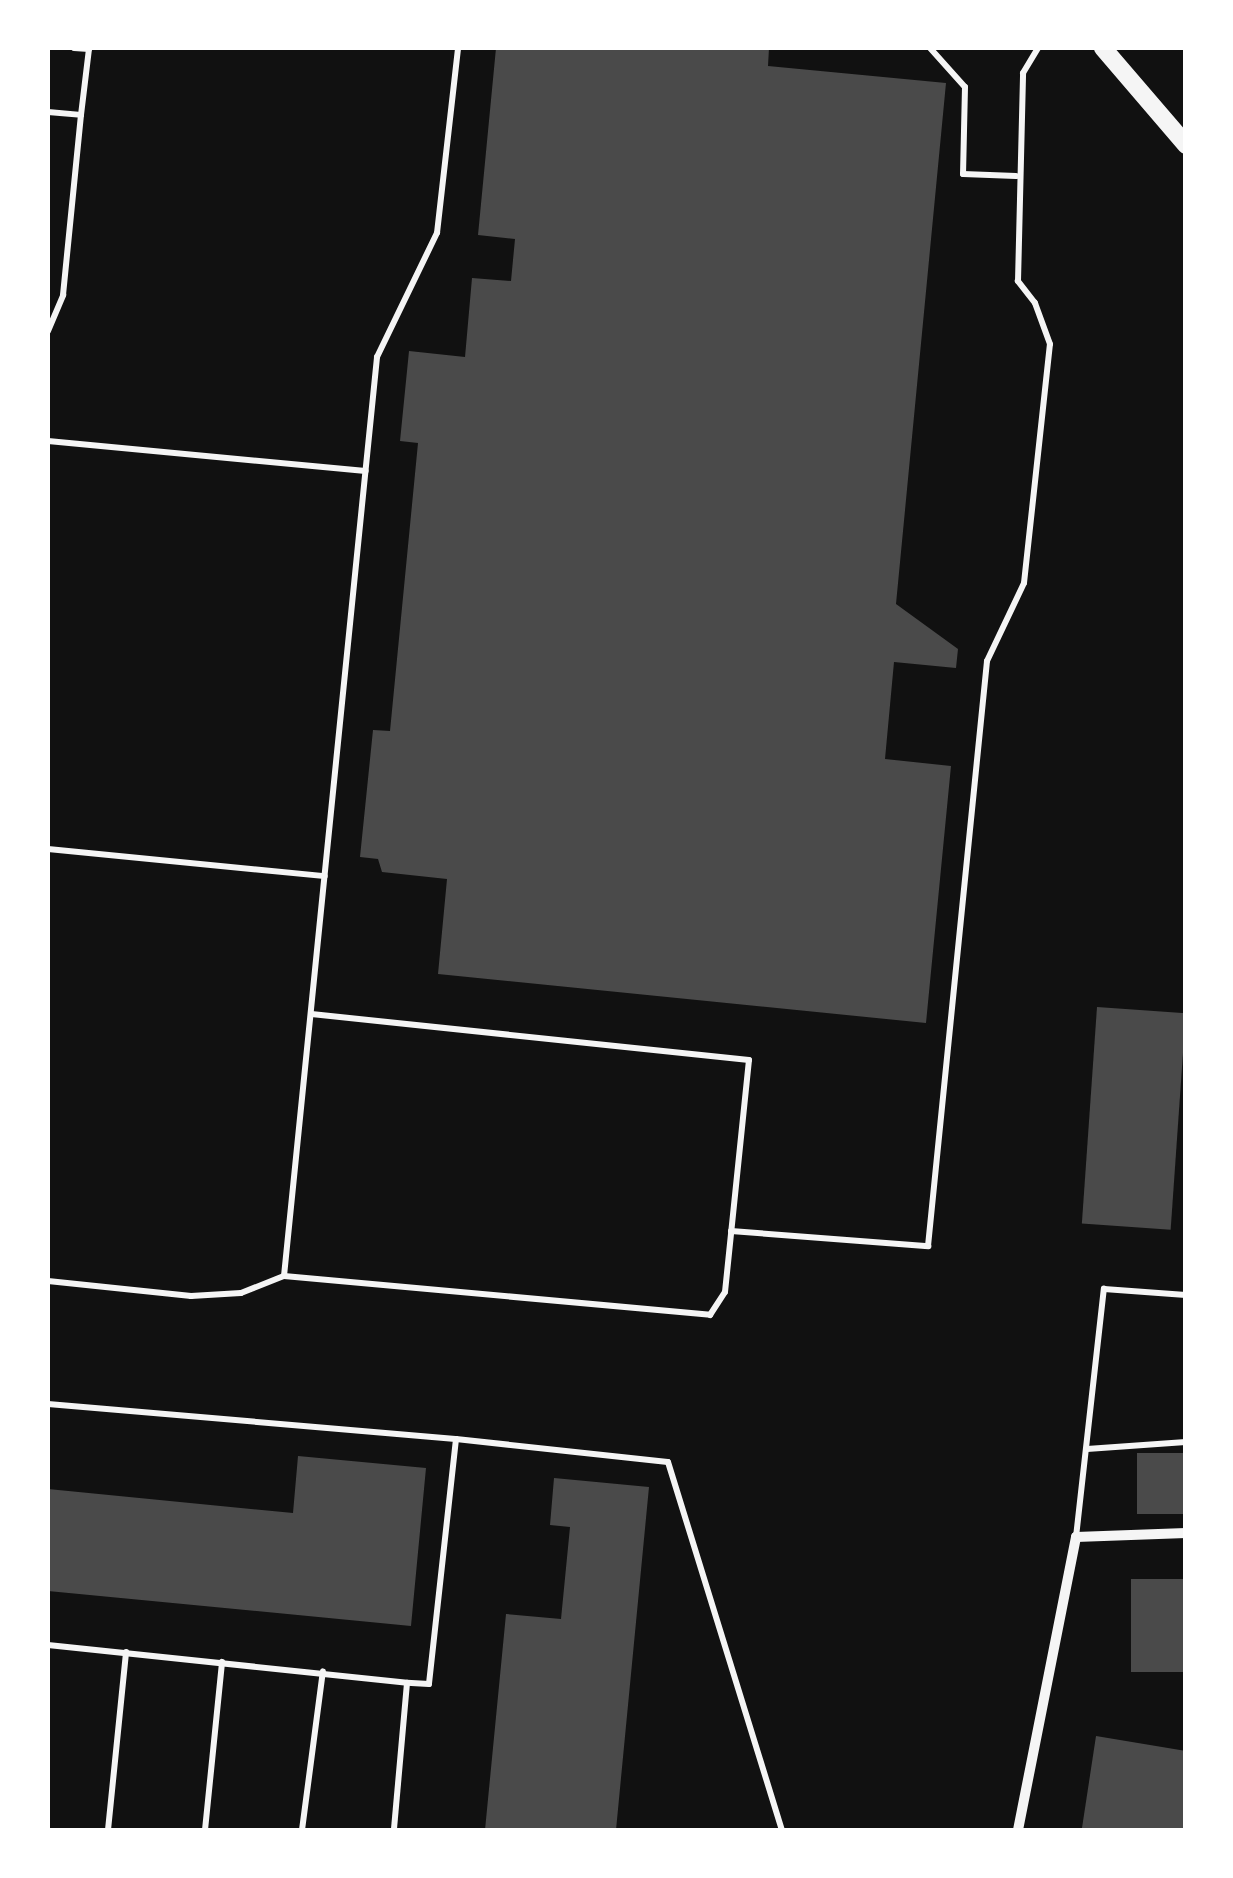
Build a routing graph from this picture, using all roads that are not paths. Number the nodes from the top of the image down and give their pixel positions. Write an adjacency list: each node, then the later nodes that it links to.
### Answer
1 (74, 48): 2 (lane)
2 (89, 48): 8 (lane)
3 (458, 48): 13 (lane)
4 (930, 48): 10 (lane)
5 (1038, 48): 10 (lane)
6 (1103, 48): 9 (street)
7 (48, 112): 8 (lane)
8 (81, 115): 11 (lane)
9 (1186, 145)
10 (1016, 176): 17 (lane)
11 (48, 332)
12 (48, 440): 13 (lane)
13 (366, 471): 15 (lane)
14 (48, 848): 15 (lane)
15 (325, 876): 16 (lane)
16 (311, 1014): 17 (lane); 18 (lane)
17 (731, 1232): 18 (lane)
18 (284, 1276): 19 (lane)
19 (48, 1281)
20 (1186, 1296): 24 (lane)
21 (48, 1404): 22 (lane)
22 (456, 1439): 31 (lane); 36 (lane)
23 (1186, 1442): 24 (lane)
24 (1086, 1449): 26 (lane)
25 (1186, 1533): 26 (street)
26 (1076, 1538): 37 (street)
27 (48, 1645): 28 (lane)
28 (126, 1652): 29 (lane); 32 (lane)
29 (222, 1662): 30 (lane); 33 (lane)
30 (323, 1671): 31 (lane); 34 (lane)
31 (406, 1683): 35 (lane)
32 (108, 1830)
33 (206, 1830)
34 (302, 1830)
35 (394, 1830)
36 (782, 1830)
37 (1018, 1830)

